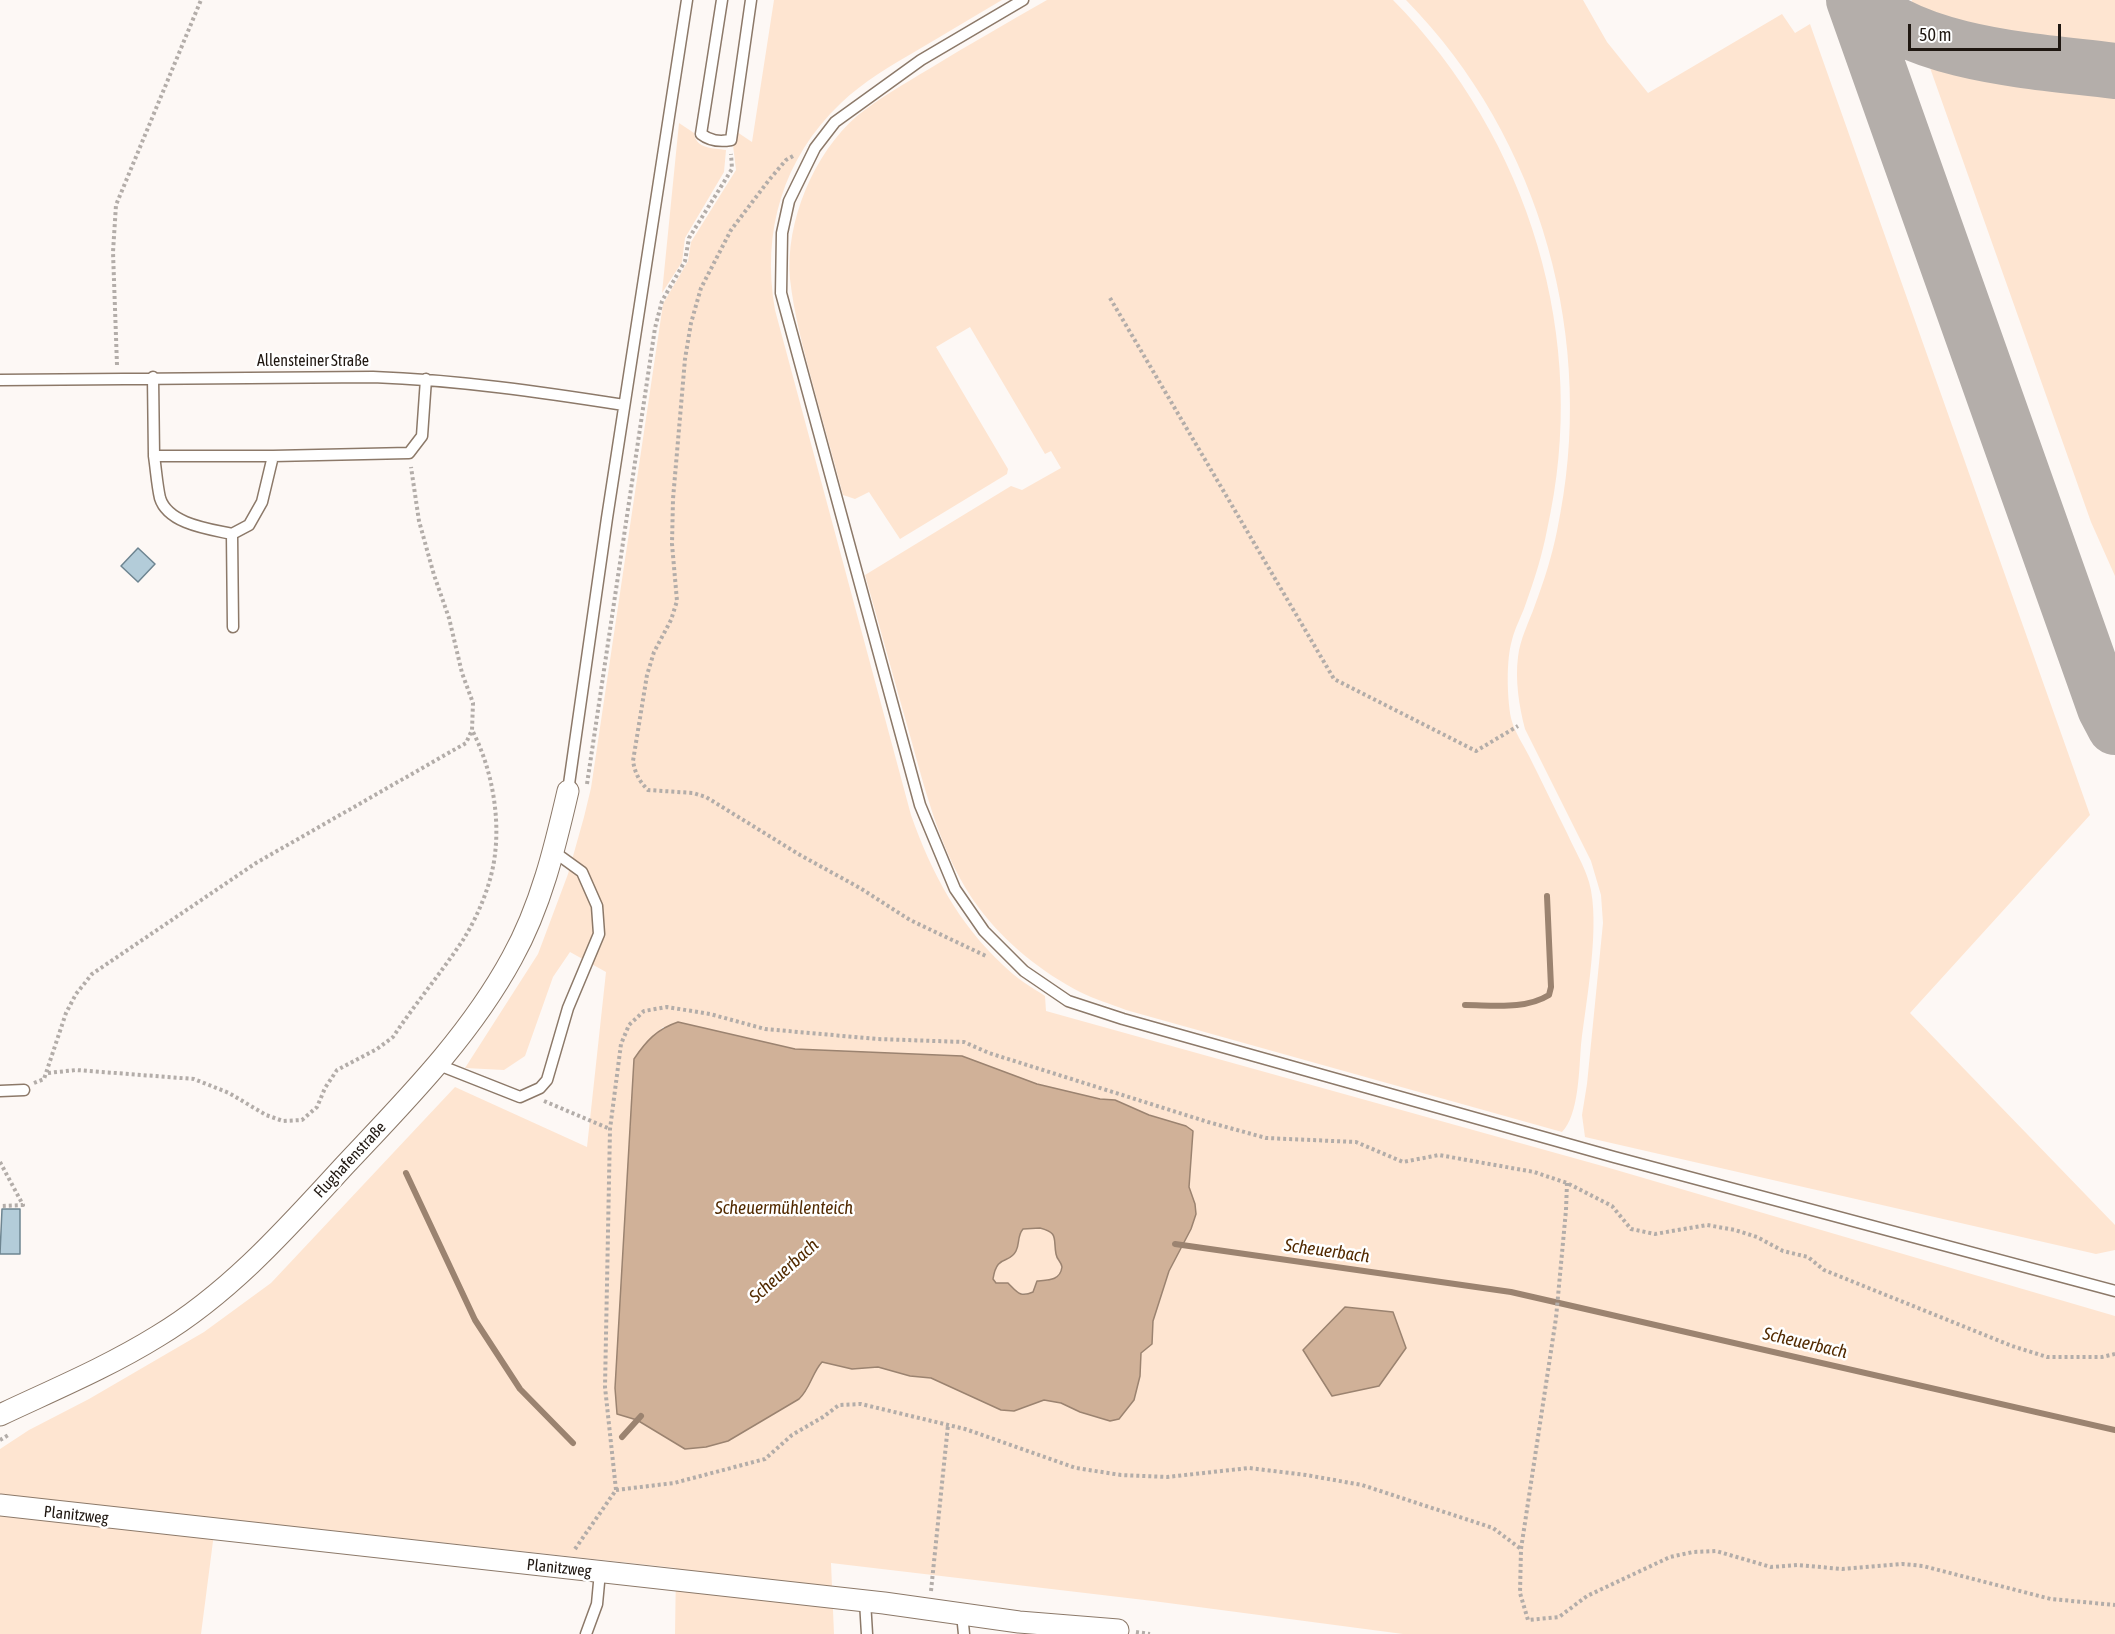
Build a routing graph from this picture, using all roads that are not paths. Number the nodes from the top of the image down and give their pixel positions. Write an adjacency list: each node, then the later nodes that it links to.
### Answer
1 (687, 0): 8 (lane)
2 (722, 0): 3 (lane)
3 (751, 0)
4 (1023, 0): 18 (lane)
5 (153, 377): 6 (lane, Allensteiner Straße); 7 (lane, Allensteiner Straße); 9 (lane)
6 (426, 379): 8 (lane, Allensteiner Straße); 10 (lane)
7 (0, 380)
8 (624, 405): 13 (lane)
9 (154, 456): 10 (lane); 11 (lane)
10 (273, 456): 11 (lane)
11 (232, 534): 12 (lane)
12 (233, 627)
13 (577, 792): 14 (street, Flughafenstraße)
14 (553, 851): 15 (street, Flughafenstraße); 15 (lane)
15 (439, 1065): 19 (street, Flughafenstraße)
16 (24, 1090): 17 (lane)
17 (0, 1091)
18 (2115, 1291)
19 (0, 1415)
20 (0, 1505): 21 (street, Planitzweg)
21 (600, 1572): 22 (street, Planitzweg); 27 (lane)
22 (865, 1601): 23 (street, Planitzweg); 28 (lane)
23 (963, 1624): 24 (street, Planitzweg)
24 (1022, 1628): 25 (street, Planitzweg)
25 (1065, 1630): 26 (street, Planitzweg)
26 (1118, 1630)
27 (586, 1634)
28 (867, 1634)

